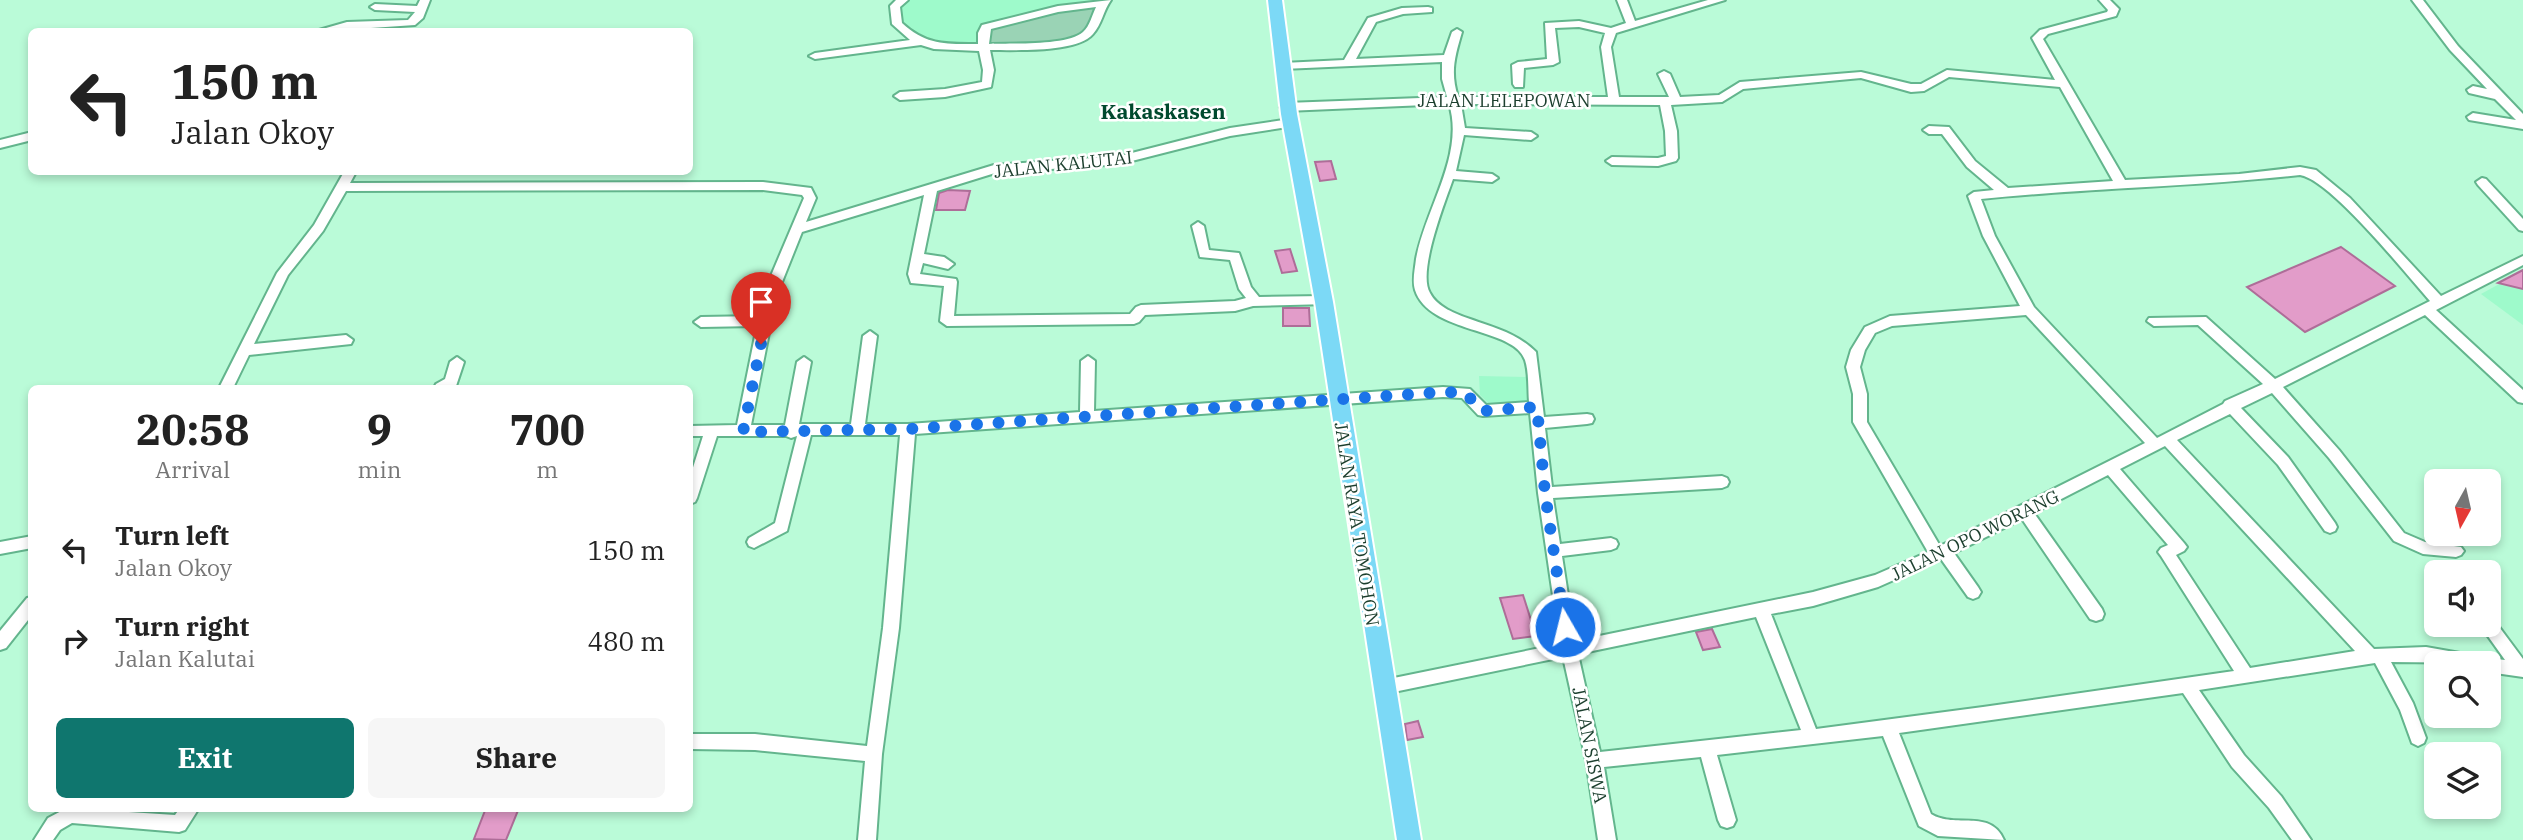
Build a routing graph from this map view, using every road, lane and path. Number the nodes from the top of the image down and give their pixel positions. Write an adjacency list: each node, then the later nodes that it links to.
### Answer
1 (903, 0): 15 (street)
2 (1275, 0): 20 (highway, JALAN RAYA TOMOHON)
3 (1622, 0): 11 (street)
4 (1720, 0): 11 (street)
5 (2104, 0): 23 (street)
6 (2417, 0): 26 (street)
7 (1105, 1): 16 (street); 16 (street)
8 (423, 4): 9 (street); 12 (street)
9 (375, 7)
10 (1428, 10): 19 (street)
11 (1632, 23): 13 (street)
12 (353, 28)
13 (1611, 31): 22 (street); 27 (street)
14 (1457, 32): 18 (street)
15 (922, 42): 16 (street); 17 (street)
16 (986, 46): 25 (street)
17 (815, 56)
18 (1448, 58): 19 (street); 28 (street)
19 (1349, 61): 20 (street)
20 (1283, 66): 30 (highway, JALAN RAYA TOMOHON)
21 (1664, 74): 29 (street)
22 (1519, 84)
23 (2065, 84): 29 (street, JALAN LELEPOWAN); 44 (street)
24 (2473, 90): 26 (street)
25 (900, 96)
26 (2500, 96): 32 (street)
27 (1614, 100): 28 (street, JALAN LELEPOWAN); 29 (street, JALAN LELEPOWAN)
28 (1454, 101): 30 (street, JALAN LELEPOWAN); 34 (street)
29 (1670, 101): 38 (street)
30 (1288, 115): 47 (street, JALAN KALUTAI); 55 (highway, JALAN RAYA TOMOHON)
31 (2473, 117): 32 (street)
32 (2523, 123)
33 (1929, 130): 48 (street)
34 (1459, 131): 35 (street); 41 (street)
35 (1531, 136)
36 (28, 137): 37 (street)
37 (0, 144)
38 (1612, 161)
39 (349, 175): 46 (street)
40 (599, 175): 45 (street)
41 (1449, 175): 42 (street); 74 (street, JALAN SISWA)
42 (1492, 178)
43 (2482, 182): 50 (street)
44 (2121, 184): 48 (street); 57 (street)
45 (593, 186): 46 (street); 51 (street)
46 (343, 187): 64 (street)
47 (932, 189): 51 (street, JALAN KALUTAI); 52 (street)
48 (2005, 192): 58 (street)
49 (1198, 226): 56 (street)
50 (2523, 227)
51 (799, 229): 59 (street)
52 (916, 258): 54 (street); 56 (street)
53 (2523, 260): 57 (street, JALAN OPO WORANG)
54 (948, 264)
55 (1324, 300): 56 (street); 72 (highway, JALAN RAYA TOMOHON)
56 (1252, 301)
57 (2434, 306): 70 (street, JALAN OPO WORANG); 71 (street)
58 (2029, 310): 84 (street); 97 (street)
59 (764, 321): 61 (street); 83 (street)
60 (2154, 321): 70 (street)
61 (701, 322)
62 (870, 336): 81 (street)
63 (346, 340): 64 (street)
64 (246, 350): 68 (street)
65 (457, 362): 69 (street)
66 (804, 362): 80 (street)
67 (1088, 362): 75 (street)
68 (228, 385)
69 (446, 385)
70 (2273, 385): 73 (street, JALAN OPO WORANG); 96 (street)
71 (2523, 398)
72 (1337, 399): 74 (street); 75 (street); 111 (highway, JALAN RAYA TOMOHON)
73 (2230, 405): 84 (street, JALAN OPO WORANG); 90 (street)
74 (1537, 407): 77 (street, JALAN SISWA)
75 (1087, 415): 78 (street)
76 (1587, 419): 77 (street)
77 (1538, 423): 88 (street, JALAN SISWA)
78 (908, 429): 81 (street); 117 (street)
79 (693, 431): 82 (street)
80 (798, 431): 81 (street); 83 (street); 91 (street)
81 (857, 431)
82 (711, 432): 83 (street); 87 (street)
83 (743, 432)
84 (2161, 442): 85 (street, JALAN OPO WORANG); 106 (street)
85 (2111, 468): 89 (street, JALAN OPO WORANG); 109 (street)
86 (1722, 482): 88 (street)
87 (693, 489)
88 (1545, 493): 95 (street, JALAN SISWA)
89 (2025, 512): 97 (street, JALAN OPO WORANG); 101 (street)
90 (2330, 527)
91 (754, 542)
92 (28, 543): 94 (street)
93 (1611, 544): 95 (street)
94 (0, 548)
95 (1554, 551): 104 (street, JALAN SISWA)
96 (2456, 551)
97 (1940, 552): 98 (street); 100 (street, JALAN OPO WORANG)
98 (1973, 592)
99 (28, 610): 103 (street)
100 (1761, 610): 104 (street, JALAN OPO WORANG); 113 (street)
101 (2096, 614)
102 (2497, 637): 108 (street)
103 (0, 643)
104 (1569, 651): 111 (street, JALAN OPO WORANG); 118 (street, JALAN SISWA)
105 (2424, 654): 106 (street)
106 (2374, 655): 109 (street); 114 (street)
107 (2501, 667): 108 (street)
108 (2523, 670)
109 (2246, 676): 110 (street)
110 (2187, 686): 112 (street); 126 (street)
111 (1384, 687): 123 (highway, JALAN RAYA TOMOHON)
112 (1888, 727): 113 (street); 125 (street)
113 (1811, 736): 116 (street)
114 (2418, 738)
115 (693, 742): 117 (street)
116 (1707, 749): 118 (street); 120 (street)
117 (874, 754): 122 (street)
118 (1594, 760): 124 (street, JALAN SISWA)
119 (188, 812): 121 (street)
120 (1727, 820)
121 (43, 840)
122 (867, 840)
123 (1409, 840)
124 (1607, 840)
125 (1995, 840)
126 (2302, 840)

